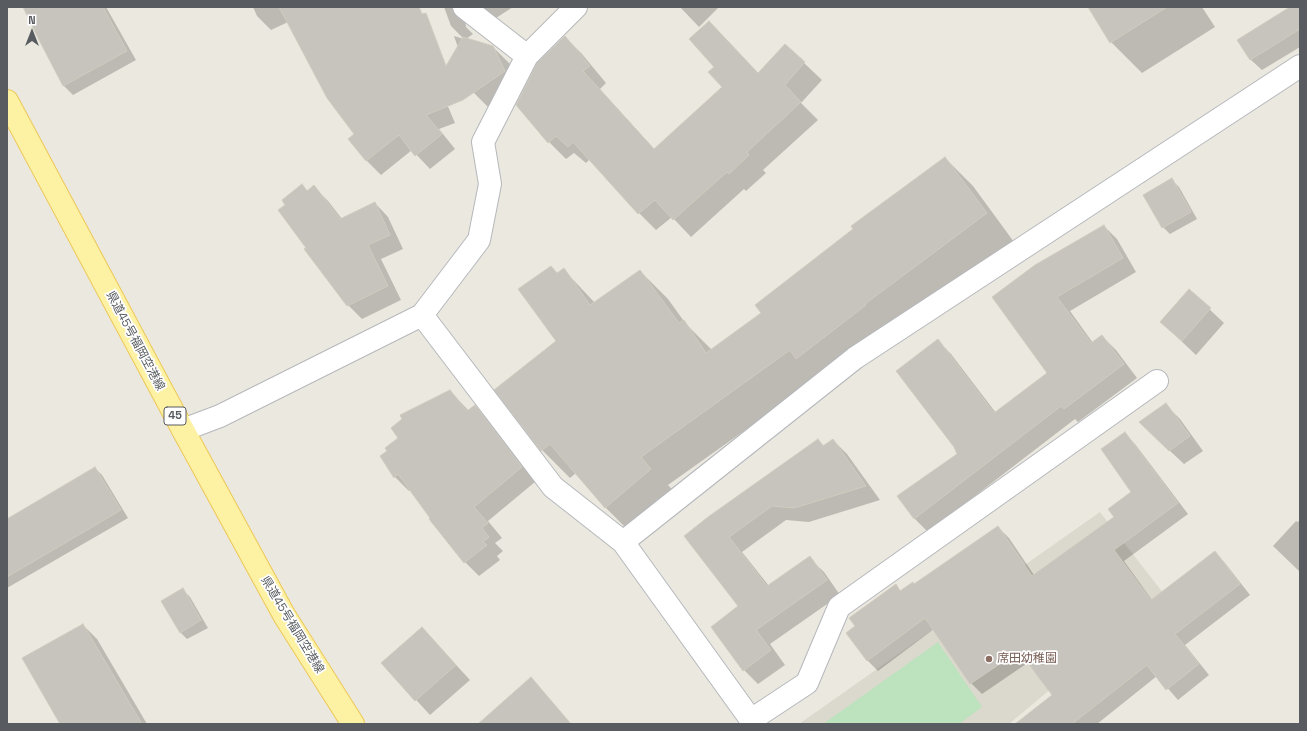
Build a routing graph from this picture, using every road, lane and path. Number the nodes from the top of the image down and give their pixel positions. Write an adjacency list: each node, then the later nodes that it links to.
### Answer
1 (464, 7): 3 (street)
2 (576, 7): 3 (street)
3 (527, 56): 6 (street)
4 (1300, 66): 9 (street)
5 (7, 101): 8 (main road, 県道45号福岡空港線 / 45)
6 (422, 315): 8 (street); 9 (street)
7 (1157, 381): 10 (street)
8 (183, 430): 11 (main road, 県道45号福岡空港線 / 45)
9 (623, 542): 10 (street)
10 (752, 722)
11 (353, 724)

